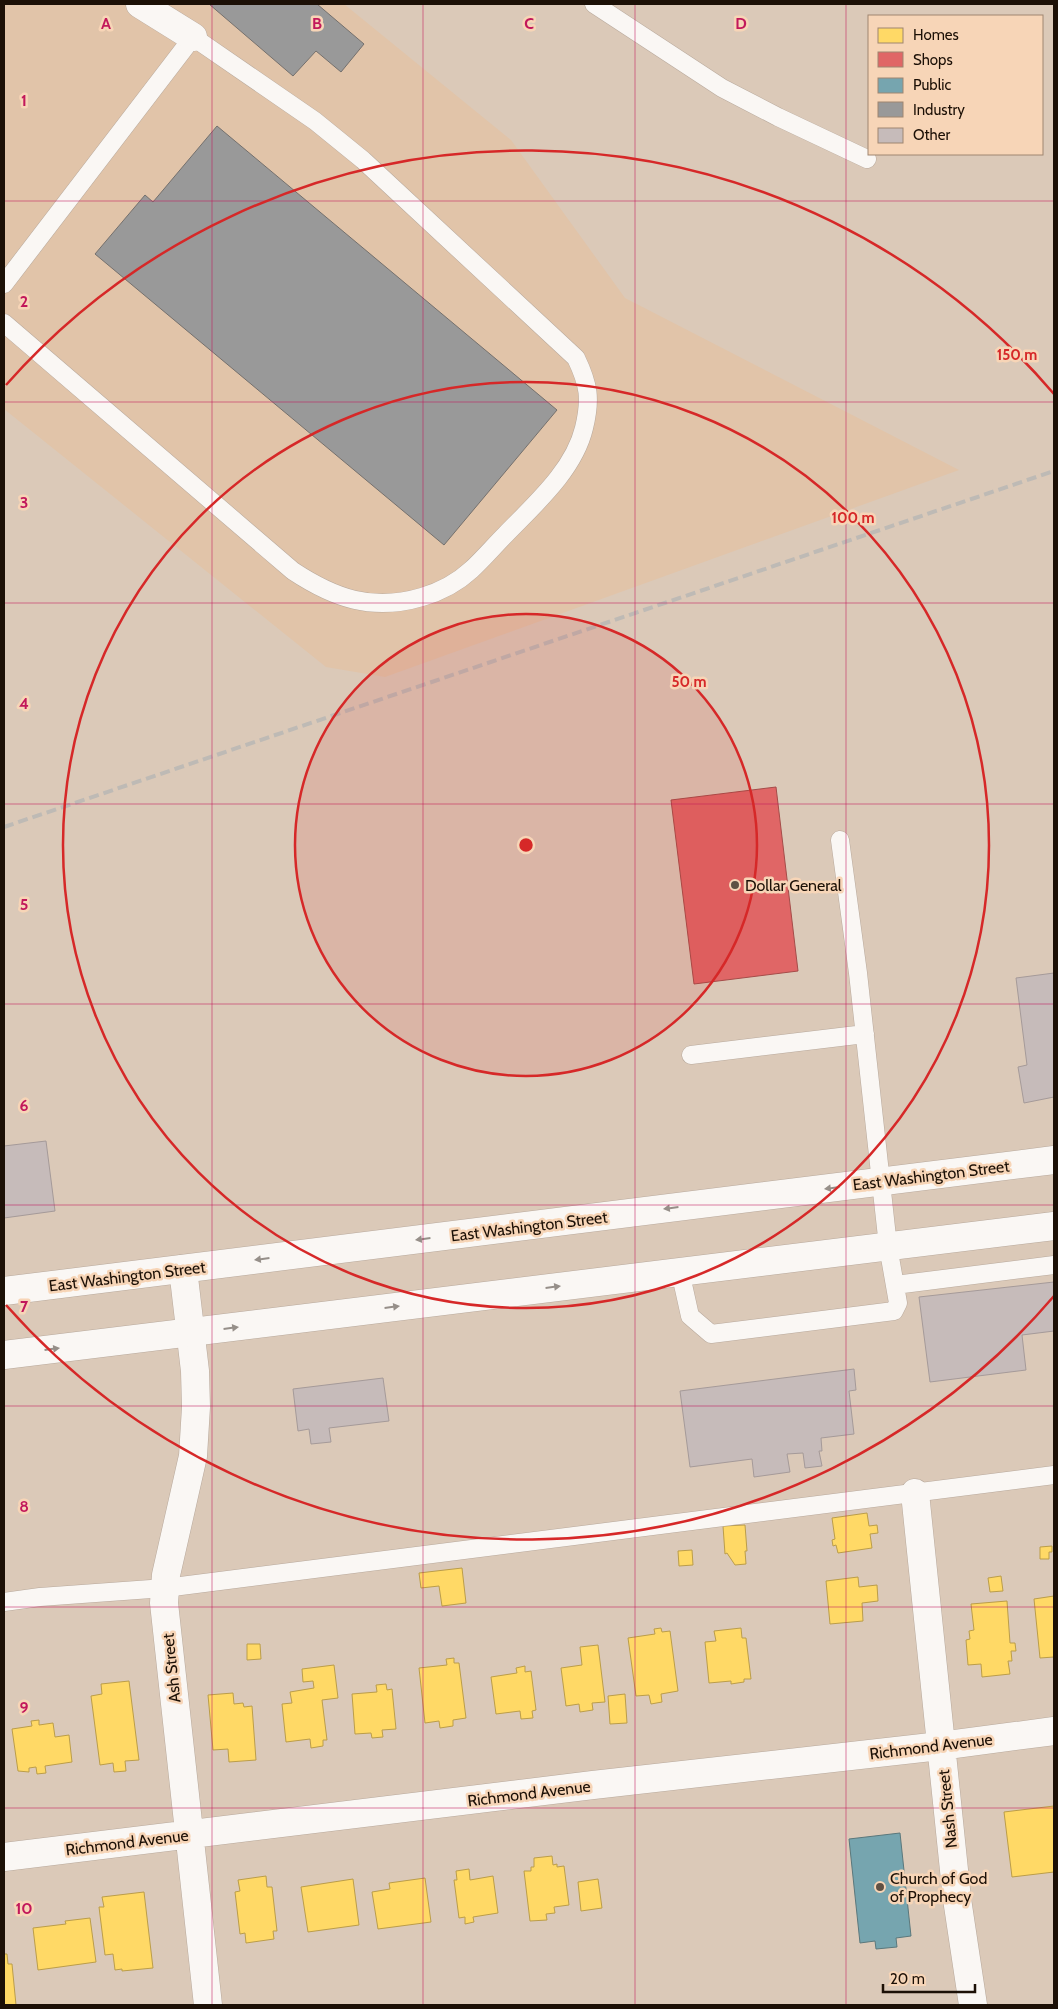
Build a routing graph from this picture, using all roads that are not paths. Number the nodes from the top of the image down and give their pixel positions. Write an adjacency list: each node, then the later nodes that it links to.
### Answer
1 (140, 4): 3 (main road)
2 (594, 4): 4 (lane)
3 (193, 37): 5 (lane); 6 (lane)
4 (867, 159)
5 (4, 284)
6 (4, 324)
7 (840, 840): 8 (lane)
8 (865, 1034): 9 (lane); 11 (lane)
9 (691, 1055)
10 (1054, 1160): 11 (main road, East Washington Street)
11 (882, 1181): 13 (lane); 15 (main road, East Washington Street, one-way to 15)
12 (1054, 1226): 13 (main road)
13 (888, 1246): 16 (main road); 17 (lane)
14 (1054, 1265): 17 (lane)
15 (183, 1269): 18 (main road, East Washington Street); 19 (main road, Ash Street)
16 (680, 1271): 17 (lane); 19 (main road, one-way to 16)
17 (895, 1285)
18 (4, 1291)
19 (190, 1333): 20 (main road, one-way to 19); 23 (main road, Ash Street)
20 (4, 1355)
21 (1054, 1475): 22 (lane)
22 (915, 1493): 23 (lane); 26 (main road, Nash Street)
23 (165, 1588): 24 (lane); 27 (main road, Ash Street)
24 (4, 1602)
25 (1054, 1731): 26 (main road, Richmond Avenue)
26 (940, 1746): 27 (main road, Richmond Avenue); 30 (main road, Nash Street)
27 (189, 1835): 28 (main road, Richmond Avenue); 29 (main road, Ash Street)
28 (4, 1857)
29 (208, 2005)
30 (974, 2005)

